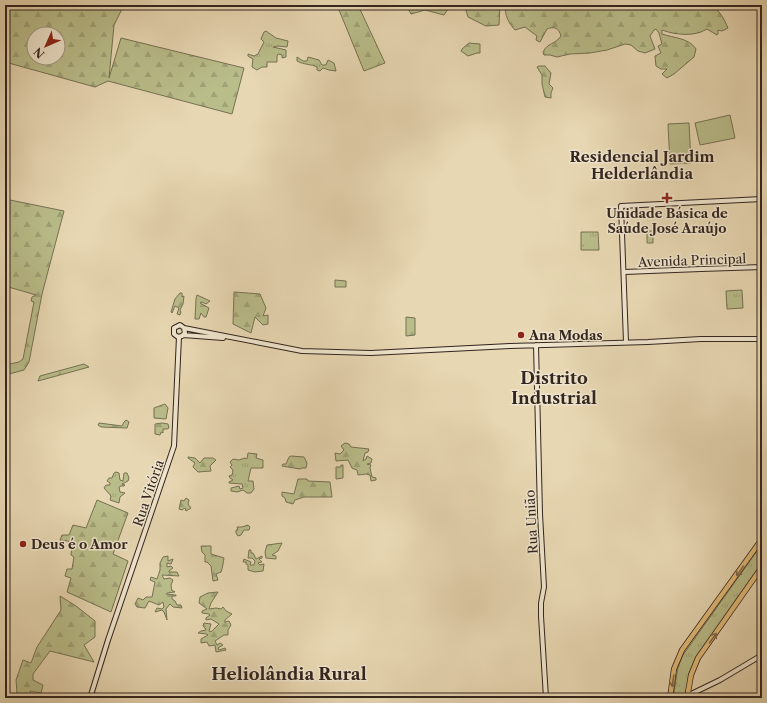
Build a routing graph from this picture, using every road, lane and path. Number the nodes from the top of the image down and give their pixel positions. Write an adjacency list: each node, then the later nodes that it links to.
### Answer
1 (762, 199): 3 (street)
2 (762, 268): 3 (street, Avenida Principal)
3 (624, 272): 8 (street)
4 (184, 328): 5 (street); 5 (street); 6 (street)
5 (181, 336): 6 (street); 14 (street, Rua Vitória)
6 (236, 339): 9 (street)
7 (762, 339): 8 (street)
8 (626, 342): 9 (street)
9 (536, 345): 15 (street, Rua União)
10 (762, 539): 16 (main road, one-way to 16)
11 (762, 567): 13 (main road, one-way to 11)
12 (762, 655): 13 (street)
13 (687, 697)
14 (105, 698)
15 (545, 698)
16 (670, 698)

